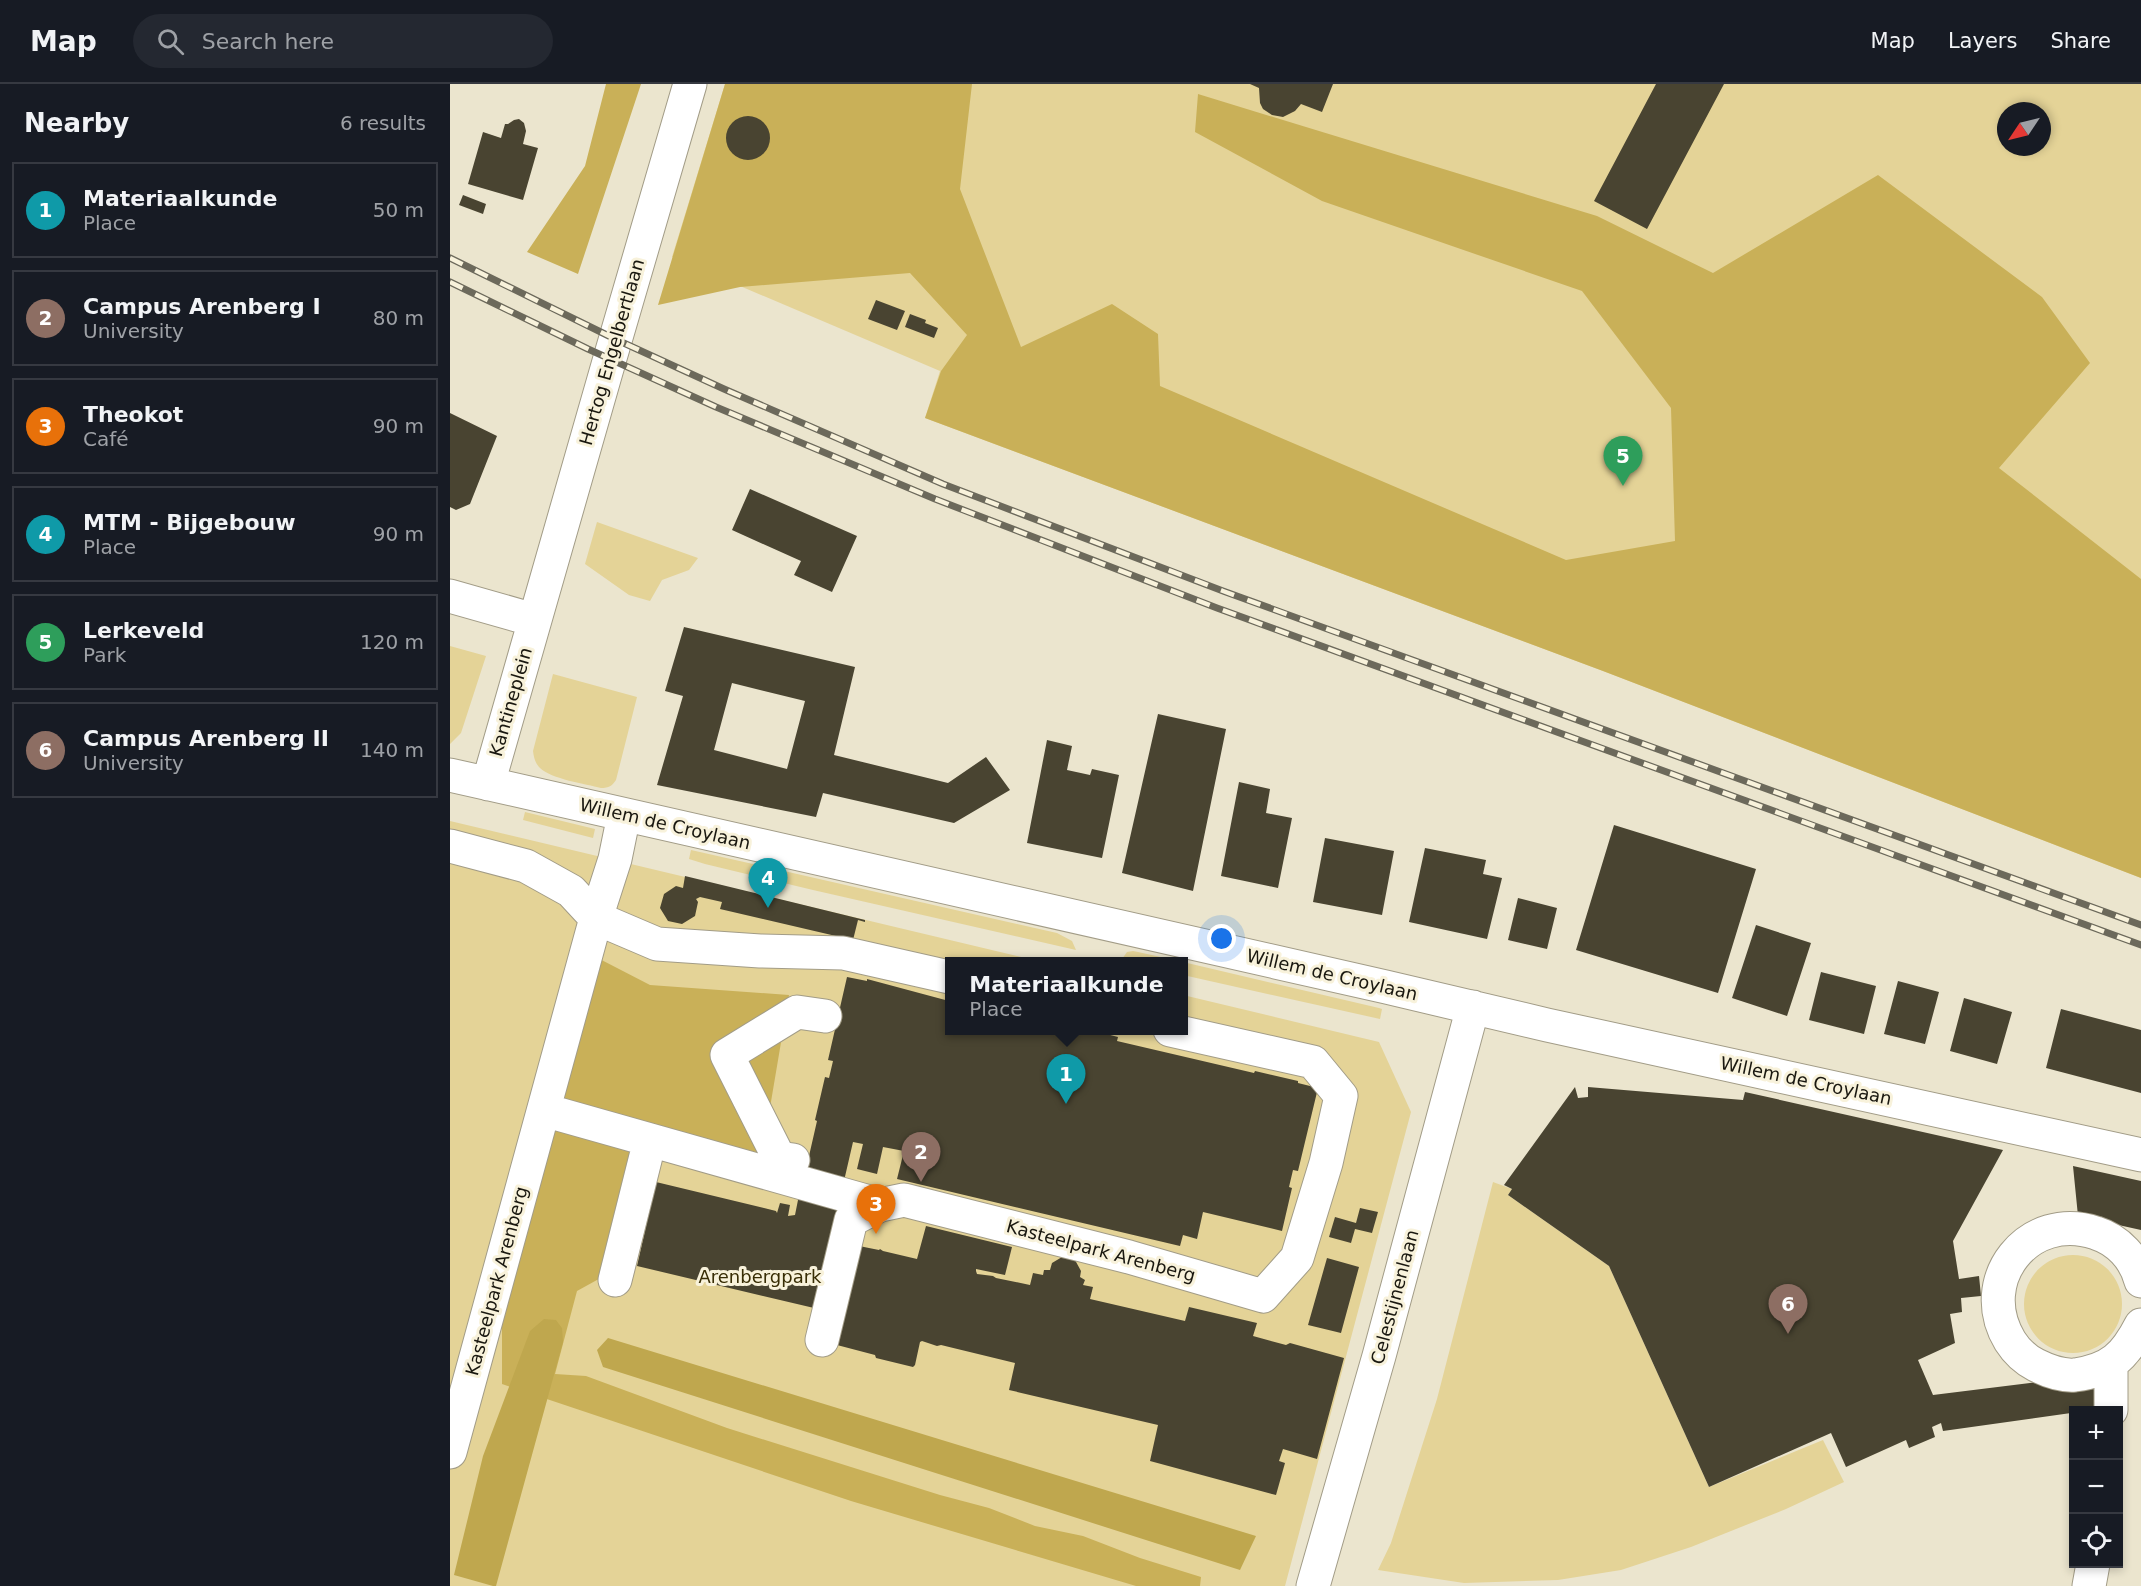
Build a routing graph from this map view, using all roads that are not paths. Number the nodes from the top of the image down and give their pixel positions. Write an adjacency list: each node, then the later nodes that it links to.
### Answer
1 (690, 84): 3 (street, Hertog Engelbertlaan)
2 (450, 596): 3 (street)
3 (534, 620): 5 (street, Kantineplein)
4 (450, 776): 5 (street, Willem de Croylaan)
5 (488, 784): 6 (street, Willem de Croylaan)
6 (624, 815): 8 (street, Kasteelpark Arenberg); 10 (street, Willem de Croylaan)
7 (450, 846): 8 (street)
8 (596, 918): 9 (street); 13 (street, Kasteelpark Arenberg)
9 (945, 975)
10 (1473, 1008): 15 (street, Willem de Croylaan); 26 (street, Celestijnenlaan)
11 (825, 1016): 16 (street)
12 (1188, 1034): 17 (street, Kasteelpark Arenberg)
13 (544, 1110): 14 (street, Kasteelpark Arenberg); 24 (street, Kasteelpark Arenberg)
14 (650, 1140): 17 (street, Kasteelpark Arenberg); 18 (street)
15 (2141, 1155)
16 (793, 1160)
17 (880, 1205): 21 (street)
18 (615, 1280)
19 (2141, 1281): 22 (street)
20 (2141, 1325): 22 (street)
21 (822, 1340)
22 (2111, 1364): 23 (street)
23 (2111, 1406)
24 (450, 1452)
25 (2091, 1568): 27 (street)
26 (1313, 1586)
27 (2089, 1586)

